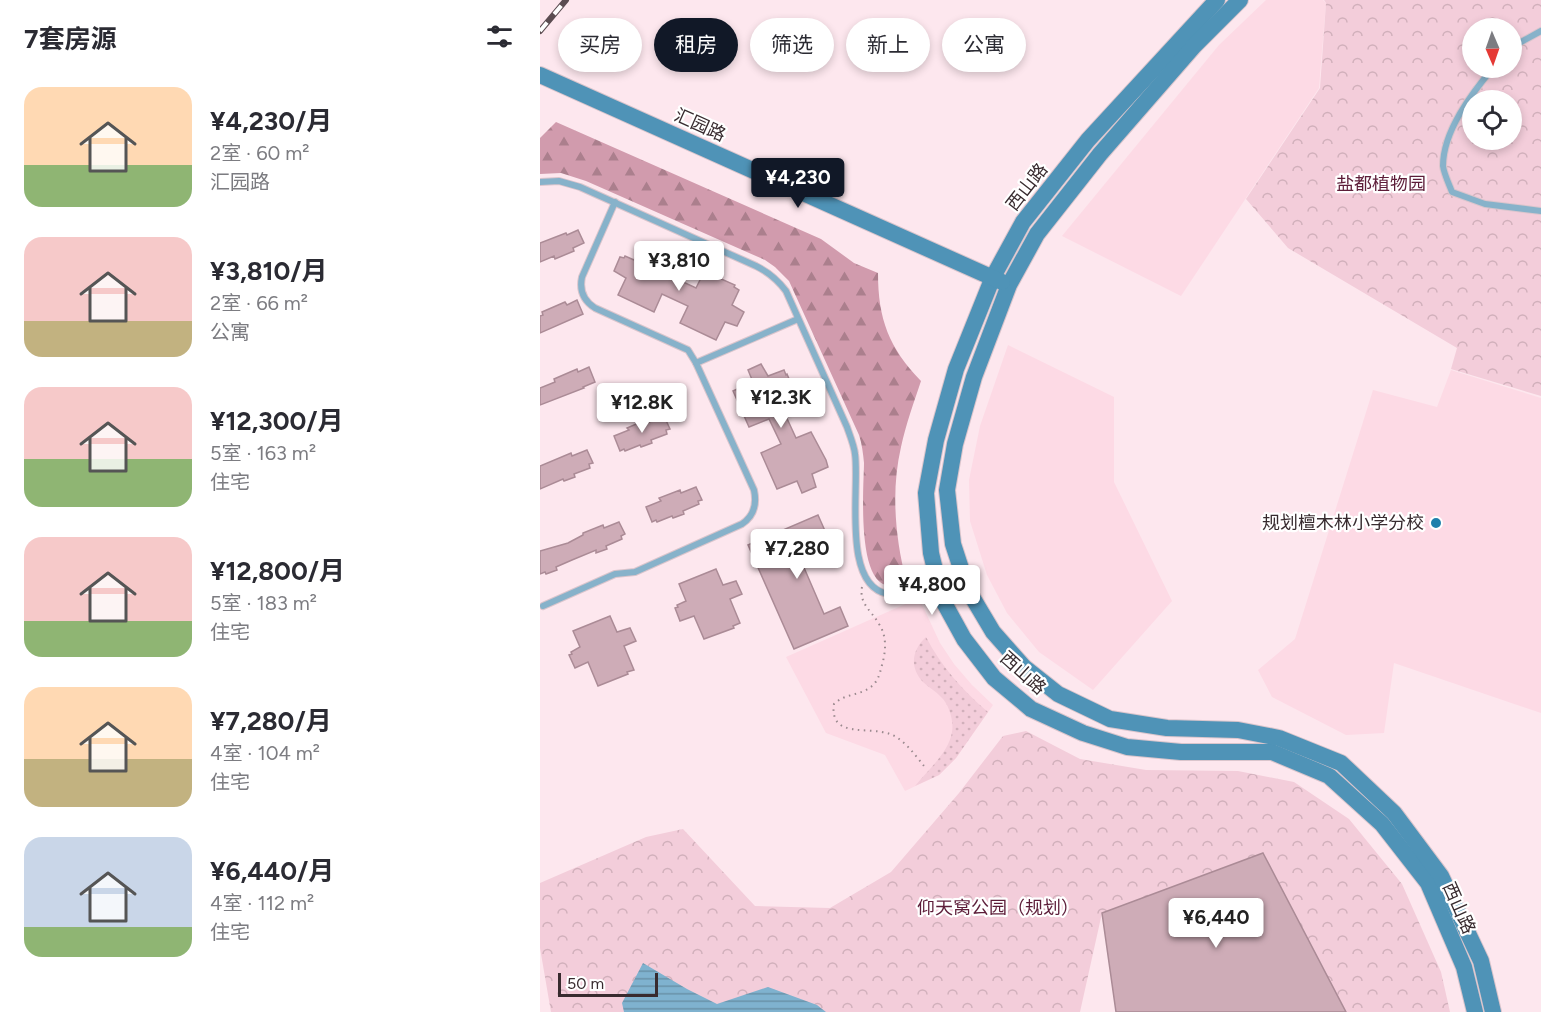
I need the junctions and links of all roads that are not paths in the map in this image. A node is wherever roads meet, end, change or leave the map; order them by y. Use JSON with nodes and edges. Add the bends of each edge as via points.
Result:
{"nodes":[{"id":1,"x":1217,"y":0,"type":"edge"},
{"id":2,"x":1240,"y":0,"type":"edge"},
{"id":3,"x":1541,"y":31,"type":"edge"},
{"id":4,"x":1522,"y":41,"type":"edge"},
{"id":5,"x":540,"y":75,"type":"edge"},
{"id":6,"x":1485,"y":78,"type":"edge"},
{"id":7,"x":540,"y":182,"type":"edge"},
{"id":8,"x":615,"y":202,"type":"junction"},
{"id":9,"x":1541,"y":211,"type":"edge"},
{"id":10,"x":993,"y":277,"type":"junction"},
{"id":11,"x":1009,"y":285,"type":"junction"},
{"id":12,"x":798,"y":319,"type":"junction"},
{"id":13,"x":696,"y":363,"type":"junction"},
{"id":14,"x":938,"y":580,"type":"junction"},
{"id":15,"x":543,"y":606,"type":"dead end"},
{"id":16,"x":1475,"y":1012,"type":"edge"},
{"id":17,"x":1493,"y":1012,"type":"edge"}],
"edges":[{"from":1,"to":10,"type":"main road","name":"西山路","via":[[1088,140],[1023,222]]},
{"from":2,"to":11,"type":"main road","name":"西山路","via":[[1194,46],[1100,154],[1037,234]]},
{"from":3,"to":4,"type":"lane"},
{"from":5,"to":10,"type":"main road","name":"汇园路"},
{"from":6,"to":9,"type":"lane","via":[[1466,102],[1445,149],[1443,168],[1452,192],[1485,204]]},
{"from":7,"to":8,"type":"lane","via":[[569,183]]},
{"from":8,"to":12,"type":"lane","via":[[766,271],[786,291]]},
{"from":8,"to":13,"type":"lane","via":[[582,277],[584,299],[595,308],[687,350]]},
{"from":10,"to":11,"type":"main road","name":"汇园路"},
{"from":10,"to":14,"type":"main road","name":"西山路","via":[[956,369],[926,493],[931,553]]},
{"from":11,"to":17,"type":"main road","name":"西山路","via":[[974,377],[947,490],[953,544],[968,590],[993,632],[1024,667],[1059,694],[1110,719],[1167,728],[1238,730],[1279,738],[1341,763],[1394,813],[1441,876],[1481,961]]},
{"from":12,"to":13,"type":"lane"},
{"from":12,"to":14,"type":"lane","via":[[856,455],[856,533],[866,579],[880,592],[890,594]]},
{"from":13,"to":15,"type":"lane","via":[[754,490],[756,501],[751,516],[742,524],[635,572],[615,574]]},
{"from":14,"to":16,"type":"main road","name":"西山路","via":[[942,599],[964,639],[994,678],[1031,709],[1083,733],[1127,747],[1181,752],[1272,752],[1329,776],[1382,825],[1428,884],[1464,968]]}]}
